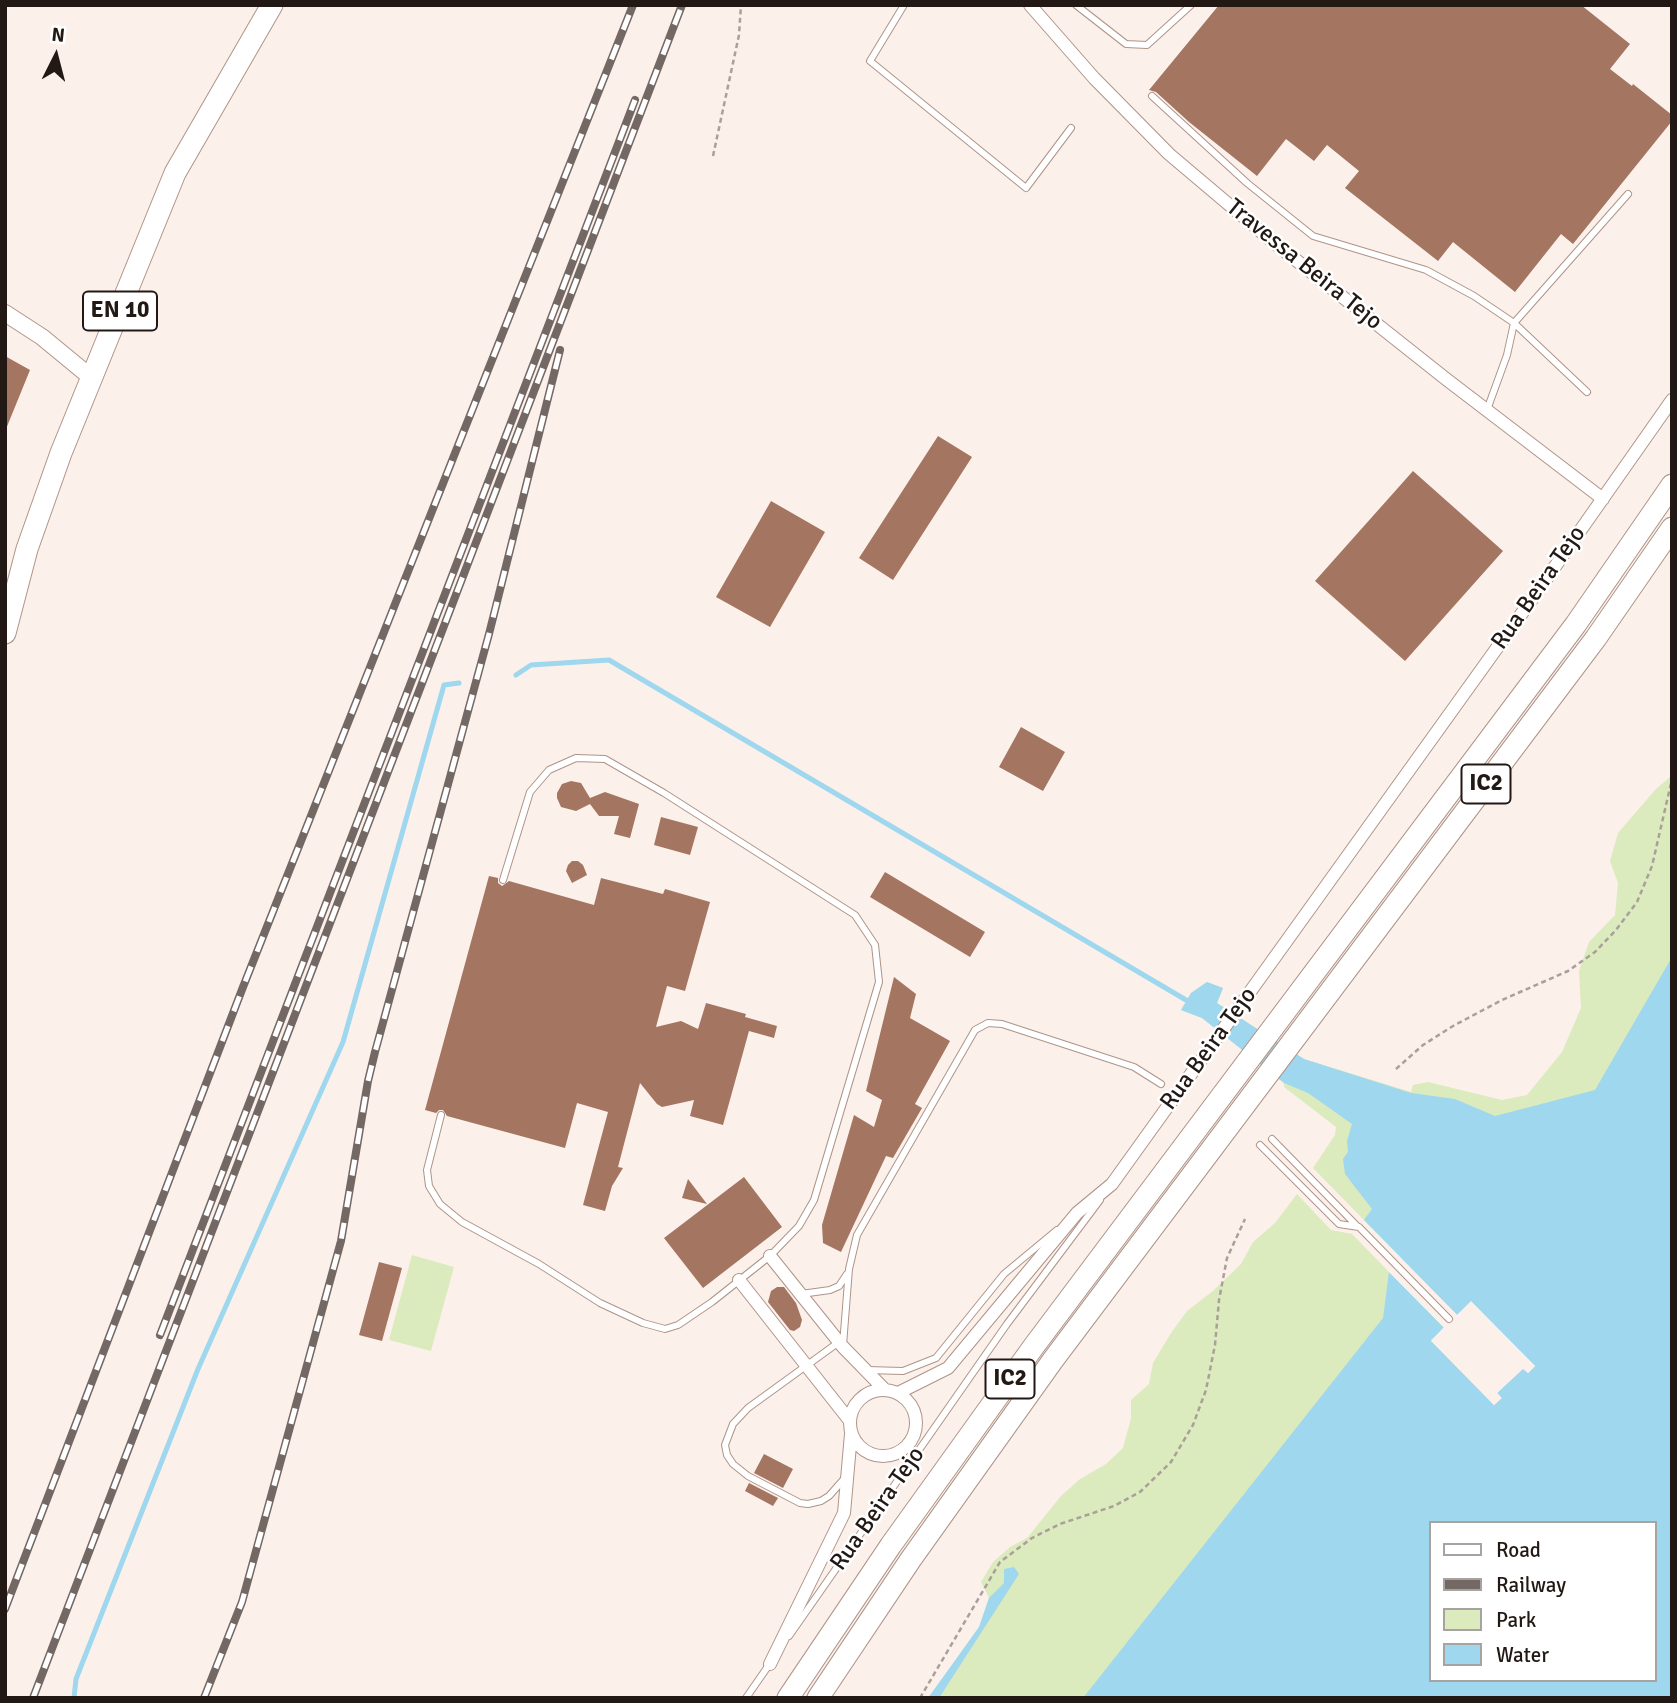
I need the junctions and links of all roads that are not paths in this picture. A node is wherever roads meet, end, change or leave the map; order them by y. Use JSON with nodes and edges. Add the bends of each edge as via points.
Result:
{"nodes":[{"id":1,"x":272,"y":5,"type":"edge"},
{"id":2,"x":904,"y":5,"type":"edge"},
{"id":3,"x":1030,"y":5,"type":"edge"},
{"id":4,"x":1076,"y":5,"type":"edge"},
{"id":5,"x":1191,"y":5,"type":"edge"},
{"id":6,"x":1152,"y":96,"type":"dead end"},
{"id":7,"x":1071,"y":128,"type":"dead end"},
{"id":8,"x":1629,"y":194,"type":"dead end"},
{"id":9,"x":5,"y":313,"type":"edge"},
{"id":10,"x":1514,"y":323,"type":"junction"},
{"id":11,"x":93,"y":379,"type":"junction"},
{"id":12,"x":1587,"y":392,"type":"dead end"},
{"id":13,"x":1672,"y":400,"type":"edge"},
{"id":14,"x":1487,"y":411,"type":"junction"},
{"id":15,"x":1672,"y":485,"type":"edge"},
{"id":16,"x":1603,"y":499,"type":"junction"},
{"id":17,"x":1672,"y":528,"type":"edge"},
{"id":18,"x":5,"y":633,"type":"edge"},
{"id":19,"x":503,"y":880,"type":"dead end"},
{"id":20,"x":1161,"y":1084,"type":"dead end"},
{"id":21,"x":441,"y":1115,"type":"dead end"},
{"id":22,"x":1272,"y":1139,"type":"dead end"},
{"id":23,"x":1261,"y":1144,"type":"dead end"},
{"id":24,"x":1112,"y":1184,"type":"junction"},
{"id":25,"x":1077,"y":1213,"type":"junction"},
{"id":26,"x":1359,"y":1227,"type":"junction"},
{"id":27,"x":770,"y":1255,"type":"junction"},
{"id":28,"x":849,"y":1269,"type":"junction"},
{"id":29,"x":739,"y":1280,"type":"junction"},
{"id":30,"x":800,"y":1294,"type":"junction"},
{"id":31,"x":1450,"y":1319,"type":"dead end"},
{"id":32,"x":841,"y":1344,"type":"junction"},
{"id":33,"x":806,"y":1366,"type":"junction"},
{"id":34,"x":865,"y":1370,"type":"junction"},
{"id":35,"x":892,"y":1391,"type":"junction"},
{"id":36,"x":850,"y":1427,"type":"junction"},
{"id":37,"x":849,"y":1472,"type":"junction"},
{"id":38,"x":770,"y":1664,"type":"junction"},
{"id":39,"x":746,"y":1698,"type":"edge"},
{"id":40,"x":788,"y":1698,"type":"edge"},
{"id":41,"x":818,"y":1698,"type":"edge"}],
"edges":[{"from":1,"to":11,"type":"main road","number":"EN 10","via":[[175,173]]},
{"from":2,"to":7,"type":"lane","via":[[870,61],[1026,188]]},
{"from":3,"to":14,"type":"street","name":"Travessa Beira Tejo","via":[[1170,154]]},
{"from":4,"to":5,"type":"lane","via":[[1126,44],[1147,45]]},
{"from":6,"to":10,"type":"lane","via":[[1313,236],[1426,270]]},
{"from":8,"to":10,"type":"lane"},
{"from":9,"to":11,"type":"street"},
{"from":10,"to":12,"type":"lane"},
{"from":10,"to":14,"type":"lane"},
{"from":11,"to":18,"type":"main road","number":"EN 10","via":[[27,548]]},
{"from":13,"to":16,"type":"street","name":"Rua Beira Tejo"},
{"from":14,"to":16,"type":"street","name":"Travessa Beira Tejo"},
{"from":15,"to":40,"type":"main road","number":"IC2","via":[[1576,624],[1034,1346]]},
{"from":16,"to":24,"type":"street","name":"Rua Beira Tejo"},
{"from":17,"to":41,"type":"main road","number":"IC2","via":[[1596,638],[1053,1360]]},
{"from":19,"to":27,"type":"lane","via":[[530,792],[549,770],[576,758],[605,759],[855,915],[875,945],[879,982],[814,1200],[799,1226]]},
{"from":20,"to":28,"type":"lane","via":[[1134,1067],[1107,1058],[995,1022],[982,1025],[857,1235]]},
{"from":21,"to":29,"type":"lane","via":[[427,1170],[429,1186],[440,1204],[600,1303],[665,1329],[678,1325]]},
{"from":22,"to":26,"type":"lane"},
{"from":23,"to":26,"type":"lane","via":[[1339,1224]]},
{"from":24,"to":25,"type":"street"},
{"from":24,"to":38,"type":"lane","name":"Rua Beira Tejo","via":[[1007,1324]]},
{"from":25,"to":34,"type":"lane","via":[[1004,1275],[936,1358],[903,1371]]},
{"from":25,"to":35,"type":"street","via":[[948,1368]]},
{"from":26,"to":31,"type":"lane"},
{"from":27,"to":29,"type":"lane"},
{"from":27,"to":30,"type":"street"},
{"from":28,"to":30,"type":"lane","via":[[839,1286]]},
{"from":28,"to":32,"type":"lane"},
{"from":29,"to":33,"type":"street"},
{"from":30,"to":32,"type":"street"},
{"from":32,"to":33,"type":"lane"},
{"from":32,"to":34,"type":"street"},
{"from":33,"to":36,"type":"street"},
{"from":33,"to":37,"type":"lane","via":[[733,1424],[725,1445],[727,1455],[748,1476],[800,1503],[829,1496]]},
{"from":34,"to":35,"type":"street"},
{"from":35,"to":36,"type":"street","via":[[865,1395],[852,1410]]},
{"from":35,"to":36,"type":"street","via":[[907,1399],[916,1419],[916,1430],[905,1448],[885,1457],[874,1455],[864,1451]]},
{"from":36,"to":37,"type":"street"},
{"from":37,"to":38,"type":"street","via":[[844,1513]]},
{"from":38,"to":39,"type":"lane","name":"Rua Beira Tejo"}]}
